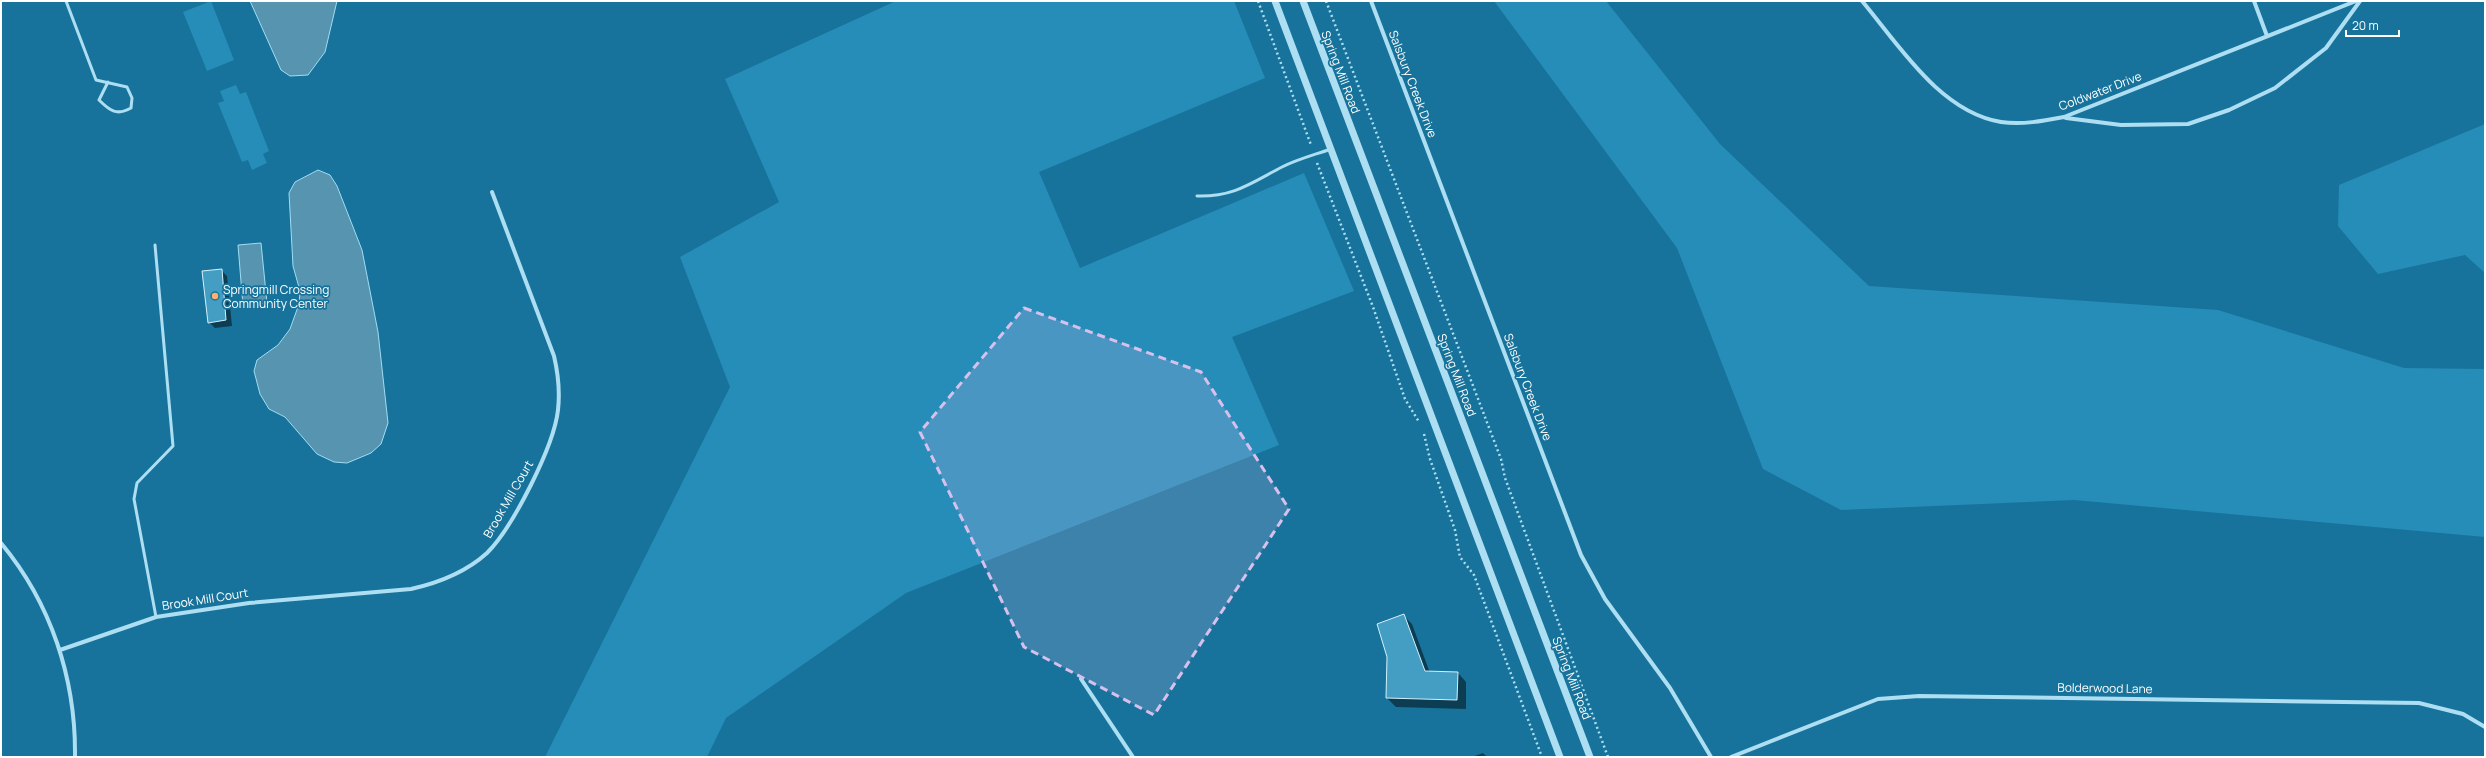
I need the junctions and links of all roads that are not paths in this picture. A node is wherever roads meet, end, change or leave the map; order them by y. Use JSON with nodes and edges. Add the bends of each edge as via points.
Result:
{"nodes":[{"id":1,"x":66,"y":1,"type":"edge"},
{"id":2,"x":1275,"y":1,"type":"edge"},
{"id":3,"x":1303,"y":1,"type":"edge"},
{"id":4,"x":1371,"y":1,"type":"edge"},
{"id":5,"x":1862,"y":1,"type":"edge"},
{"id":6,"x":2254,"y":1,"type":"edge"},
{"id":7,"x":2356,"y":1,"type":"edge"},
{"id":8,"x":2360,"y":1,"type":"edge"},
{"id":9,"x":2267,"y":36,"type":"junction"},
{"id":10,"x":108,"y":82,"type":"junction"},
{"id":11,"x":2064,"y":117,"type":"junction"},
{"id":12,"x":1331,"y":149,"type":"junction"},
{"id":13,"x":492,"y":192,"type":"dead end"},
{"id":14,"x":1197,"y":196,"type":"dead end"},
{"id":15,"x":156,"y":245,"type":"dead end"},
{"id":16,"x":1,"y":543,"type":"edge"},
{"id":17,"x":156,"y":617,"type":"junction"},
{"id":18,"x":60,"y":650,"type":"junction"},
{"id":19,"x":1081,"y":679,"type":"dead end"},
{"id":20,"x":2485,"y":727,"type":"edge"},
{"id":21,"x":76,"y":757,"type":"edge"},
{"id":22,"x":1133,"y":757,"type":"edge"},
{"id":23,"x":1560,"y":757,"type":"edge"},
{"id":24,"x":1590,"y":757,"type":"edge"},
{"id":25,"x":1711,"y":757,"type":"edge"},
{"id":26,"x":1731,"y":757,"type":"edge"}],
"edges":[{"from":1,"to":10,"type":"lane","via":[[96,80]]},
{"from":2,"to":12,"type":"street"},
{"from":3,"to":24,"type":"street","name":"Spring Mill Road"},
{"from":4,"to":25,"type":"street","name":"Salsbury Creek Drive","via":[[1581,555],[1605,599],[1670,688]]},
{"from":5,"to":11,"type":"street","name":"Coldwater Drive","via":[[1934,87],[1976,115],[2000,122],[2025,123]]},
{"from":6,"to":9,"type":"street"},
{"from":7,"to":9,"type":"street","name":"Coldwater Drive"},
{"from":8,"to":11,"type":"street","via":[[2326,48],[2275,88],[2229,110],[2188,124],[2121,125]]},
{"from":9,"to":11,"type":"street","name":"Coldwater Drive"},
{"from":10,"to":10,"type":"lane","via":[[126,87],[132,98],[131,108],[122,112],[110,111],[99,100]]},
{"from":12,"to":14,"type":"lane","via":[[1282,168],[1244,189],[1216,197]]},
{"from":12,"to":23,"type":"street"},
{"from":13,"to":17,"type":"street","name":"Brook Mill Court","via":[[554,356],[558,386],[558,411],[543,459],[499,539],[470,566],[434,583],[411,589],[249,603]]},
{"from":15,"to":17,"type":"lane","via":[[173,446],[137,483],[134,499]]},
{"from":16,"to":18,"type":"street","via":[[37,594]]},
{"from":17,"to":18,"type":"street","name":"Brook Mill Court"},
{"from":18,"to":21,"type":"street","via":[[71,694],[76,729]]},
{"from":19,"to":22,"type":"street"},
{"from":20,"to":26,"type":"street","name":"Bolderwood Lane","via":[[2464,714],[2419,703],[1919,696],[1878,699]]}]}
